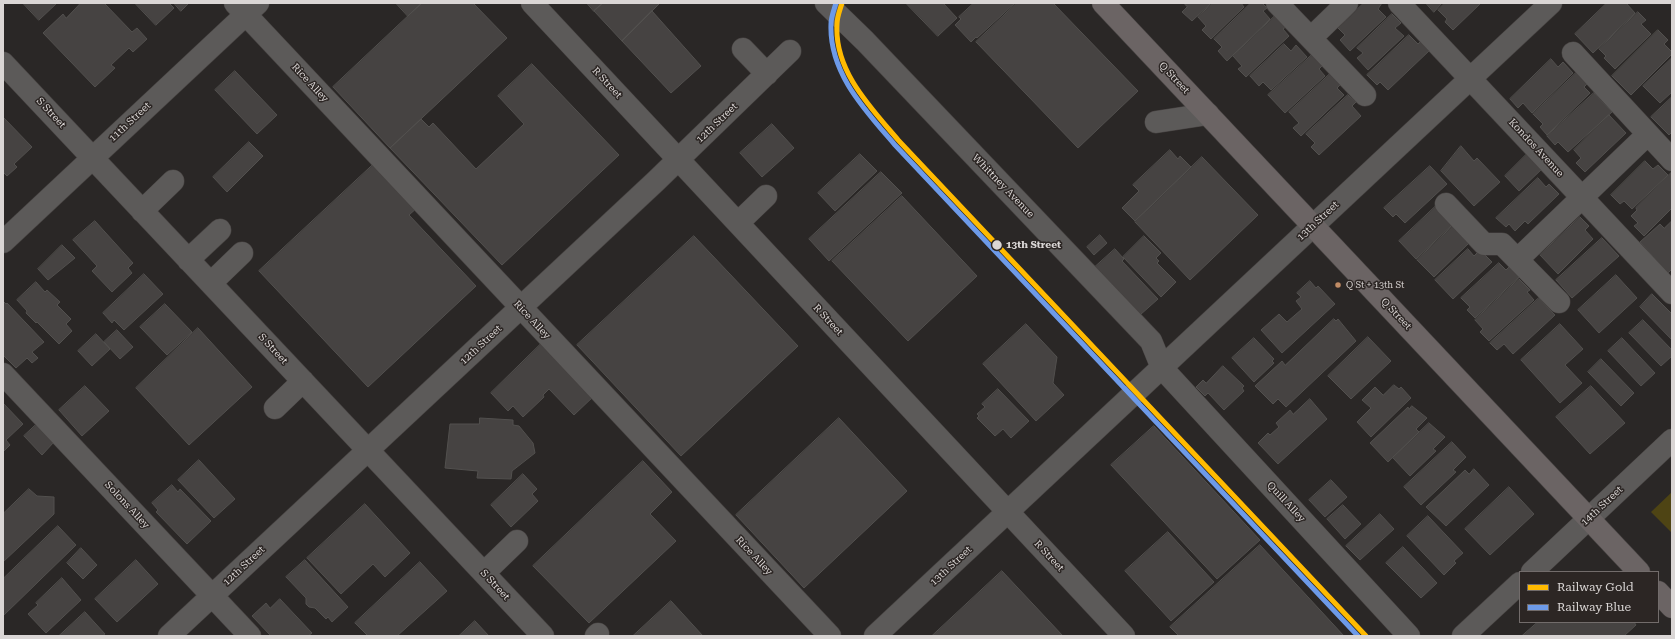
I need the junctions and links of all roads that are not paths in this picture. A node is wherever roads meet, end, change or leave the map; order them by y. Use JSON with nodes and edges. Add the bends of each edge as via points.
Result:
{"nodes":[{"id":1,"x":532,"y":3,"type":"edge"},
{"id":2,"x":1103,"y":3,"type":"edge"},
{"id":3,"x":1277,"y":3,"type":"edge"},
{"id":4,"x":1347,"y":3,"type":"edge"},
{"id":5,"x":1399,"y":3,"type":"edge"},
{"id":6,"x":1551,"y":3,"type":"edge"},
{"id":7,"x":835,"y":6,"type":"edge"},
{"id":8,"x":246,"y":7,"type":"edge"},
{"id":9,"x":1311,"y":38,"type":"junction"},
{"id":10,"x":743,"y":49,"type":"dead end"},
{"id":11,"x":790,"y":51,"type":"dead end"},
{"id":12,"x":1573,"y":52,"type":"dead end"},
{"id":13,"x":3,"y":63,"type":"edge"},
{"id":14,"x":767,"y":74,"type":"junction"},
{"id":15,"x":1470,"y":79,"type":"junction"},
{"id":16,"x":1366,"y":95,"type":"dead end"},
{"id":17,"x":1208,"y":114,"type":"junction"},
{"id":18,"x":1156,"y":122,"type":"dead end"},
{"id":19,"x":1648,"y":134,"type":"junction"},
{"id":20,"x":92,"y":158,"type":"junction"},
{"id":21,"x":678,"y":160,"type":"junction"},
{"id":22,"x":1672,"y":160,"type":"edge"},
{"id":23,"x":173,"y":181,"type":"dead end"},
{"id":24,"x":766,"y":196,"type":"dead end"},
{"id":25,"x":1582,"y":198,"type":"junction"},
{"id":26,"x":1446,"y":204,"type":"dead end"},
{"id":27,"x":142,"y":210,"type":"junction"},
{"id":28,"x":738,"y":223,"type":"junction"},
{"id":29,"x":1313,"y":226,"type":"junction"},
{"id":30,"x":220,"y":230,"type":"dead end"},
{"id":31,"x":3,"y":242,"type":"edge"},
{"id":32,"x":242,"y":253,"type":"dead end"},
{"id":33,"x":1518,"y":259,"type":"junction"},
{"id":34,"x":188,"y":260,"type":"junction"},
{"id":35,"x":211,"y":283,"type":"junction"},
{"id":36,"x":1672,"y":293,"type":"edge"},
{"id":37,"x":1558,"y":302,"type":"dead end"},
{"id":38,"x":521,"y":307,"type":"junction"},
{"id":39,"x":1162,"y":368,"type":"junction"},
{"id":40,"x":3,"y":374,"type":"edge"},
{"id":41,"x":303,"y":381,"type":"junction"},
{"id":42,"x":274,"y":408,"type":"dead end"},
{"id":43,"x":1672,"y":440,"type":"edge"},
{"id":44,"x":368,"y":450,"type":"junction"},
{"id":45,"x":1008,"y":512,"type":"junction"},
{"id":46,"x":1588,"y":519,"type":"junction"},
{"id":47,"x":517,"y":541,"type":"dead end"},
{"id":48,"x":1533,"y":571,"type":"edge"},
{"id":49,"x":1638,"y":571,"type":"edge"},
{"id":50,"x":484,"y":572,"type":"junction"},
{"id":51,"x":1519,"y":584,"type":"edge"},
{"id":52,"x":1659,"y":593,"type":"edge"},
{"id":53,"x":212,"y":596,"type":"junction"},
{"id":54,"x":1672,"y":607,"type":"edge"},
{"id":55,"x":169,"y":636,"type":"edge"},
{"id":56,"x":250,"y":636,"type":"edge"},
{"id":57,"x":543,"y":636,"type":"edge"},
{"id":58,"x":830,"y":636,"type":"edge"},
{"id":59,"x":875,"y":636,"type":"edge"},
{"id":60,"x":1124,"y":636,"type":"edge"},
{"id":61,"x":1410,"y":636,"type":"edge"},
{"id":62,"x":1463,"y":636,"type":"edge"}],
"edges":[{"from":1,"to":21,"type":"street","name":"R Street"},
{"from":2,"to":17,"type":"main road","name":"Q Street"},
{"from":3,"to":9,"type":"street"},
{"from":4,"to":9,"type":"street"},
{"from":5,"to":15,"type":"street","name":"Kondos Avenue"},
{"from":6,"to":15,"type":"street","name":"13th Street"},
{"from":7,"to":39,"type":"street","name":"Whittney Avenue","via":[[865,41],[1049,223],[1151,340]]},
{"from":8,"to":20,"type":"street","name":"11th Street"},
{"from":8,"to":38,"type":"street","name":"Rice Alley","via":[[301,63],[353,133]]},
{"from":9,"to":16,"type":"street"},
{"from":10,"to":14,"type":"street"},
{"from":11,"to":14,"type":"street","name":"12th Street"},
{"from":12,"to":19,"type":"street"},
{"from":13,"to":20,"type":"street","name":"S Street"},
{"from":14,"to":21,"type":"street","name":"12th Street"},
{"from":15,"to":25,"type":"street","name":"Kondos Avenue"},
{"from":15,"to":29,"type":"street","name":"13th Street"},
{"from":17,"to":18,"type":"street"},
{"from":17,"to":29,"type":"main road","name":"Q Street"},
{"from":19,"to":22,"type":"street"},
{"from":19,"to":25,"type":"street"},
{"from":20,"to":27,"type":"street","name":"S Street"},
{"from":20,"to":31,"type":"street","name":"11th Street"},
{"from":21,"to":28,"type":"street","name":"R Street"},
{"from":21,"to":38,"type":"street","name":"12th Street"},
{"from":23,"to":27,"type":"street"},
{"from":24,"to":28,"type":"street"},
{"from":25,"to":33,"type":"street"},
{"from":25,"to":36,"type":"street","name":"Kondos Avenue"},
{"from":26,"to":33,"type":"street","via":[[1484,244],[1502,244]]},
{"from":27,"to":34,"type":"street","name":"S Street"},
{"from":28,"to":45,"type":"street","name":"R Street"},
{"from":29,"to":39,"type":"street","name":"13th Street"},
{"from":29,"to":46,"type":"main road","name":"Q Street"},
{"from":30,"to":34,"type":"street"},
{"from":32,"to":35,"type":"street"},
{"from":33,"to":37,"type":"street"},
{"from":34,"to":35,"type":"street","name":"S Street"},
{"from":35,"to":41,"type":"street","name":"S Street"},
{"from":38,"to":44,"type":"street","name":"12th Street"},
{"from":38,"to":58,"type":"street","name":"Rice Alley"},
{"from":39,"to":45,"type":"street","name":"13th Street"},
{"from":39,"to":61,"type":"street","name":"Quill Alley"},
{"from":40,"to":53,"type":"street","name":"Solons Alley","via":[[100,468],[110,492]]},
{"from":41,"to":42,"type":"street"},
{"from":41,"to":44,"type":"street","name":"S Street"},
{"from":43,"to":46,"type":"street","name":"14th Street"},
{"from":44,"to":50,"type":"street","name":"S Street"},
{"from":44,"to":53,"type":"street","name":"12th Street"},
{"from":45,"to":59,"type":"street","name":"13th Street"},
{"from":45,"to":60,"type":"street","name":"R Street"},
{"from":46,"to":48,"type":"street","name":"14th Street"},
{"from":46,"to":49,"type":"main road","name":"Q Street"},
{"from":47,"to":50,"type":"street"},
{"from":50,"to":57,"type":"street","name":"S Street"},
{"from":51,"to":62,"type":"street"},
{"from":52,"to":54,"type":"main road"},
{"from":53,"to":55,"type":"street","name":"12th Street"},
{"from":53,"to":56,"type":"street","name":"Solons Alley"}]}
